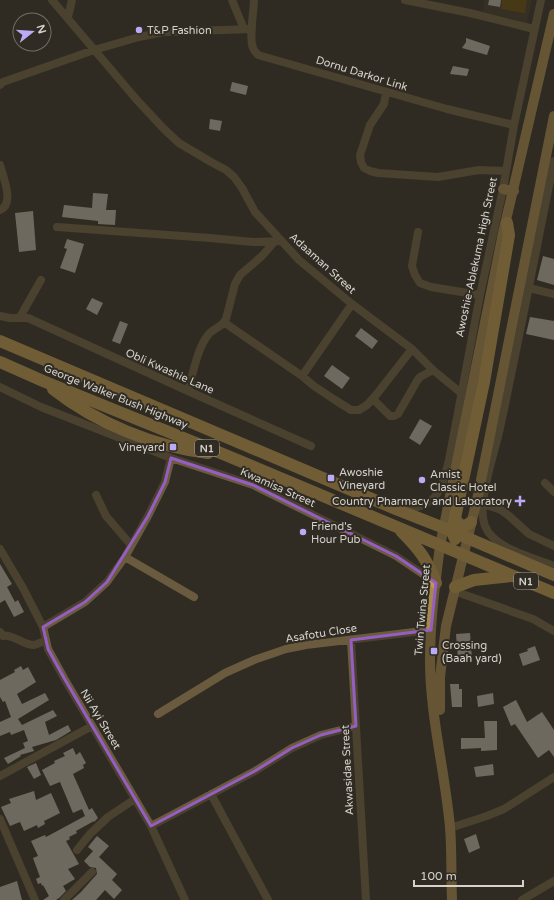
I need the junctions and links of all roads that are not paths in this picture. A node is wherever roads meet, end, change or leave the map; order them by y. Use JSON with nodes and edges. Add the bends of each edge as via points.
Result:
{"nodes":[{"id":1,"x":52,"y":0,"type":"edge"},
{"id":2,"x":72,"y":0,"type":"edge"},
{"id":3,"x":232,"y":0,"type":"edge"},
{"id":4,"x":254,"y":0,"type":"edge"},
{"id":5,"x":405,"y":0,"type":"edge"},
{"id":6,"x":541,"y":0,"type":"edge"},
{"id":7,"x":554,"y":14,"type":"edge"},
{"id":8,"x":68,"y":17,"type":"junction"},
{"id":9,"x":248,"y":29,"type":"junction"},
{"id":10,"x":534,"y":29,"type":"junction"},
{"id":11,"x":550,"y":47,"type":"edge"},
{"id":12,"x":94,"y":50,"type":"junction"},
{"id":13,"x":0,"y":85,"type":"edge"},
{"id":14,"x":386,"y":92,"type":"junction"},
{"id":15,"x":554,"y":116,"type":"edge"},
{"id":16,"x":514,"y":125,"type":"junction"},
{"id":17,"x":554,"y":161,"type":"edge"},
{"id":18,"x":0,"y":165,"type":"edge"},
{"id":19,"x":506,"y":171,"type":"junction"},
{"id":20,"x":503,"y":188,"type":"junction"},
{"id":21,"x":514,"y":191,"type":"junction"},
{"id":22,"x":0,"y":210,"type":"edge"},
{"id":23,"x":507,"y":223,"type":"junction"},
{"id":24,"x":57,"y":227,"type":"dead end"},
{"id":25,"x":418,"y":232,"type":"dead end"},
{"id":26,"x":278,"y":241,"type":"junction"},
{"id":27,"x":41,"y":280,"type":"dead end"},
{"id":28,"x":529,"y":288,"type":"junction"},
{"id":29,"x":554,"y":294,"type":"edge"},
{"id":30,"x":480,"y":295,"type":"junction"},
{"id":31,"x":352,"y":304,"type":"junction"},
{"id":32,"x":0,"y":316,"type":"edge"},
{"id":33,"x":20,"y":317,"type":"junction"},
{"id":34,"x":225,"y":323,"type":"junction"},
{"id":35,"x":0,"y":342,"type":"edge"},
{"id":36,"x":412,"y":349,"type":"junction"},
{"id":37,"x":0,"y":362,"type":"edge"},
{"id":38,"x":433,"y":370,"type":"junction"},
{"id":39,"x":302,"y":376,"type":"junction"},
{"id":40,"x":0,"y":388,"type":"edge"},
{"id":41,"x":188,"y":391,"type":"junction"},
{"id":42,"x":461,"y":393,"type":"junction"},
{"id":43,"x":373,"y":399,"type":"junction"},
{"id":44,"x":496,"y":428,"type":"junction"},
{"id":45,"x":311,"y":446,"type":"dead end"},
{"id":46,"x":172,"y":458,"type":"junction"},
{"id":47,"x":545,"y":483,"type":"dead end"},
{"id":48,"x":554,"y":492,"type":"edge"},
{"id":49,"x":96,"y":495,"type":"dead end"},
{"id":50,"x":484,"y":504,"type":"junction"},
{"id":51,"x":418,"y":508,"type":"joint"},
{"id":52,"x":398,"y":510,"type":"junction"},
{"id":53,"x":455,"y":518,"type":"junction"},
{"id":54,"x":471,"y":522,"type":"junction"},
{"id":55,"x":398,"y":528,"type":"junction"},
{"id":56,"x":448,"y":530,"type":"junction"},
{"id":57,"x":468,"y":538,"type":"junction"},
{"id":58,"x":131,"y":545,"type":"junction"},
{"id":59,"x":440,"y":546,"type":"junction"},
{"id":60,"x":554,"y":546,"type":"edge"},
{"id":61,"x":0,"y":549,"type":"edge"},
{"id":62,"x":464,"y":556,"type":"junction"},
{"id":63,"x":124,"y":557,"type":"junction"},
{"id":64,"x":554,"y":566,"type":"edge"},
{"id":65,"x":554,"y":575,"type":"edge"},
{"id":66,"x":512,"y":576,"type":"junction"},
{"id":67,"x":436,"y":583,"type":"junction"},
{"id":68,"x":455,"y":589,"type":"junction"},
{"id":69,"x":554,"y":593,"type":"edge"},
{"id":70,"x":194,"y":597,"type":"dead end"},
{"id":71,"x":42,"y":627,"type":"junction"},
{"id":72,"x":431,"y":630,"type":"junction"},
{"id":73,"x":554,"y":631,"type":"edge"},
{"id":74,"x":0,"y":632,"type":"edge"},
{"id":75,"x":46,"y":640,"type":"junction"},
{"id":76,"x":351,"y":640,"type":"junction"},
{"id":77,"x":158,"y":714,"type":"dead end"},
{"id":78,"x":92,"y":726,"type":"junction"},
{"id":79,"x":356,"y":726,"type":"junction"},
{"id":80,"x":440,"y":748,"type":"junction"},
{"id":81,"x":0,"y":765,"type":"edge"},
{"id":82,"x":2,"y":774,"type":"edge"},
{"id":83,"x":554,"y":777,"type":"edge"},
{"id":84,"x":212,"y":794,"type":"junction"},
{"id":85,"x":135,"y":799,"type":"junction"},
{"id":86,"x":0,"y":819,"type":"edge"},
{"id":87,"x":151,"y":826,"type":"junction"},
{"id":88,"x":450,"y":828,"type":"junction"},
{"id":89,"x":77,"y":850,"type":"dead end"},
{"id":90,"x":92,"y":872,"type":"dead end"},
{"id":91,"x":554,"y":881,"type":"edge"},
{"id":92,"x":35,"y":900,"type":"edge"},
{"id":93,"x":64,"y":900,"type":"edge"},
{"id":94,"x":186,"y":900,"type":"edge"},
{"id":95,"x":268,"y":900,"type":"edge"},
{"id":96,"x":366,"y":900,"type":"edge"},
{"id":97,"x":452,"y":900,"type":"edge"},
{"id":98,"x":522,"y":900,"type":"edge"}],
"edges":[{"from":1,"to":8,"type":"street","name":"Adaaman Street"},
{"from":2,"to":8,"type":"street"},
{"from":3,"to":9,"type":"street"},
{"from":4,"to":9,"type":"street","name":"Dornu Darkor Link"},
{"from":5,"to":10,"type":"street"},
{"from":6,"to":10,"type":"street","name":"Awoshie-Ablekuma High Street"},
{"from":7,"to":11,"type":"main road","name":"Awoshie-Ablekuma High Street"},
{"from":8,"to":12,"type":"street","name":"Adaaman Street"},
{"from":9,"to":12,"type":"street","via":[[164,32]]},
{"from":9,"to":14,"type":"street","name":"Dornu Darkor Link","via":[[258,55]]},
{"from":10,"to":16,"type":"street","name":"Awoshie-Ablekuma High Street"},
{"from":11,"to":21,"type":"main road","name":"Awoshie-Ablekuma High Street"},
{"from":12,"to":13,"type":"street"},
{"from":12,"to":26,"type":"street","name":"Adaaman Street","via":[[136,99],[179,143],[234,177],[255,212]]},
{"from":14,"to":16,"type":"street","name":"Dornu Darkor Link"},
{"from":14,"to":19,"type":"street","via":[[384,104],[370,125],[360,155],[364,168],[378,173],[438,177],[479,170]]},
{"from":15,"to":44,"type":"main road"},
{"from":16,"to":19,"type":"street","name":"Awoshie-Ablekuma High Street"},
{"from":17,"to":28,"type":"street"},
{"from":18,"to":22,"type":"street","via":[[8,192],[7,204]]},
{"from":19,"to":20,"type":"street","name":"Awoshie-Ablekuma High Street"},
{"from":20,"to":21,"type":"main road"},
{"from":20,"to":30,"type":"street","name":"Awoshie-Ablekuma High Street"},
{"from":21,"to":23,"type":"main road","name":"Awoshie-Ablekuma High Street"},
{"from":23,"to":53,"type":"highway","via":[[509,236],[484,382]]},
{"from":23,"to":56,"type":"main road","name":"Awoshie-Ablekuma High Street","via":[[503,233]]},
{"from":24,"to":26,"type":"street","via":[[252,242]]},
{"from":25,"to":30,"type":"street","via":[[412,266],[420,283]]},
{"from":26,"to":31,"type":"street","name":"Adaaman Street"},
{"from":26,"to":34,"type":"street","via":[[240,275],[235,284]]},
{"from":27,"to":33,"type":"street"},
{"from":28,"to":29,"type":"street"},
{"from":28,"to":44,"type":"street"},
{"from":30,"to":42,"type":"street","name":"Awoshie-Ablekuma High Street"},
{"from":31,"to":36,"type":"street","name":"Adaaman Street"},
{"from":31,"to":39,"type":"street"},
{"from":32,"to":33,"type":"street","name":"Obli Kwashie Lane"},
{"from":33,"to":41,"type":"street","name":"Obli Kwashie Lane","via":[[28,318]]},
{"from":34,"to":39,"type":"street"},
{"from":34,"to":41,"type":"street","via":[[207,336]]},
{"from":35,"to":52,"type":"highway","name":"George Walker Bush Highway","number":"N1"},
{"from":36,"to":38,"type":"street","name":"Adaaman Street"},
{"from":36,"to":43,"type":"street"},
{"from":37,"to":55,"type":"highway","name":"George Walker Bush Highway","number":"N1"},
{"from":38,"to":42,"type":"street","name":"Adaaman Street"},
{"from":38,"to":43,"type":"street","via":[[417,380],[398,414],[394,416],[390,416]]},
{"from":39,"to":43,"type":"street","via":[[351,410],[359,410]]},
{"from":40,"to":46,"type":"street","name":"Kwamisa Street","via":[[41,407]]},
{"from":41,"to":45,"type":"street","name":"Obli Kwashie Lane"},
{"from":42,"to":51,"type":"street","name":"Awoshie-Ablekuma High Street","via":[[442,486],[436,496]]},
{"from":44,"to":50,"type":"street"},
{"from":44,"to":54,"type":"main road"},
{"from":46,"to":58,"type":"street","via":[[165,482]]},
{"from":46,"to":67,"type":"street","name":"Kwamisa Street","via":[[253,485],[396,556]]},
{"from":47,"to":48,"type":"street"},
{"from":49,"to":58,"type":"street","via":[[106,516]]},
{"from":50,"to":60,"type":"street","via":[[501,510],[529,534]]},
{"from":50,"to":64,"type":"street","via":[[485,526],[492,538],[504,546]]},
{"from":51,"to":52,"type":"street","name":"George Walker Bush Highway"},
{"from":52,"to":56,"type":"highway","name":"George Walker Bush Highway","number":"N1"},
{"from":53,"to":54,"type":"highway","via":[[462,526],[467,526]]},
{"from":53,"to":56,"type":"highway"},
{"from":54,"to":57,"type":"main road"},
{"from":55,"to":59,"type":"highway","name":"George Walker Bush Highway","number":"N1"},
{"from":55,"to":67,"type":"highway","via":[[422,554]]},
{"from":56,"to":57,"type":"highway","name":"George Walker Bush Highway","number":"N1"},
{"from":56,"to":59,"type":"main road","name":"Awoshie-Ablekuma High Street"},
{"from":56,"to":62,"type":"highway"},
{"from":57,"to":62,"type":"main road"},
{"from":57,"to":65,"type":"highway","name":"George Walker Bush Highway","number":"N1"},
{"from":58,"to":63,"type":"street"},
{"from":59,"to":62,"type":"highway","name":"George Walker Bush Highway","number":"N1"},
{"from":59,"to":67,"type":"main road","name":"Twin Twina Street"},
{"from":61,"to":71,"type":"street","name":"Nii Ayi Street"},
{"from":62,"to":66,"type":"highway","name":"George Walker Bush Highway","number":"N1"},
{"from":62,"to":68,"type":"main road","name":"Twin Twina Street"},
{"from":63,"to":70,"type":"street"},
{"from":63,"to":71,"type":"street","via":[[107,582],[85,602]]},
{"from":66,"to":68,"type":"highway","via":[[474,580]]},
{"from":66,"to":69,"type":"highway","name":"George Walker Bush Highway","number":"N1"},
{"from":67,"to":72,"type":"main road","name":"Twin Twina Street"},
{"from":68,"to":73,"type":"street","via":[[534,619]]},
{"from":68,"to":80,"type":"main road","name":"Twin Twina Street","via":[[446,626],[440,676]]},
{"from":71,"to":75,"type":"street","name":"Nii Ayi Street"},
{"from":72,"to":76,"type":"street","name":"Asafotu Close"},
{"from":72,"to":80,"type":"main road","name":"Twin Twina Street","via":[[432,691]]},
{"from":74,"to":75,"type":"street","via":[[3,636],[8,635],[33,645]]},
{"from":75,"to":78,"type":"street","name":"Nii Ayi Street","via":[[48,649]]},
{"from":76,"to":77,"type":"street","name":"Asafotu Close","via":[[286,649],[254,660],[226,673]]},
{"from":76,"to":79,"type":"street","name":"Akwasidae Street"},
{"from":78,"to":82,"type":"street"},
{"from":78,"to":85,"type":"street","name":"Nii Ayi Street"},
{"from":79,"to":84,"type":"street","via":[[321,735],[292,748]]},
{"from":79,"to":96,"type":"street","name":"Akwasidae Street"},
{"from":80,"to":88,"type":"main road","name":"Twin Twina Street"},
{"from":81,"to":82,"type":"street"},
{"from":83,"to":88,"type":"street","via":[[504,809]]},
{"from":84,"to":87,"type":"street"},
{"from":84,"to":95,"type":"street"},
{"from":85,"to":87,"type":"street","name":"Nii Ayi Street"},
{"from":85,"to":89,"type":"street","via":[[108,816]]},
{"from":86,"to":92,"type":"street"},
{"from":87,"to":94,"type":"street","name":"Nii Ayi Street"},
{"from":88,"to":97,"type":"main road","name":"Twin Twina Street"},
{"from":90,"to":93,"type":"street"},
{"from":91,"to":98,"type":"street"}]}
